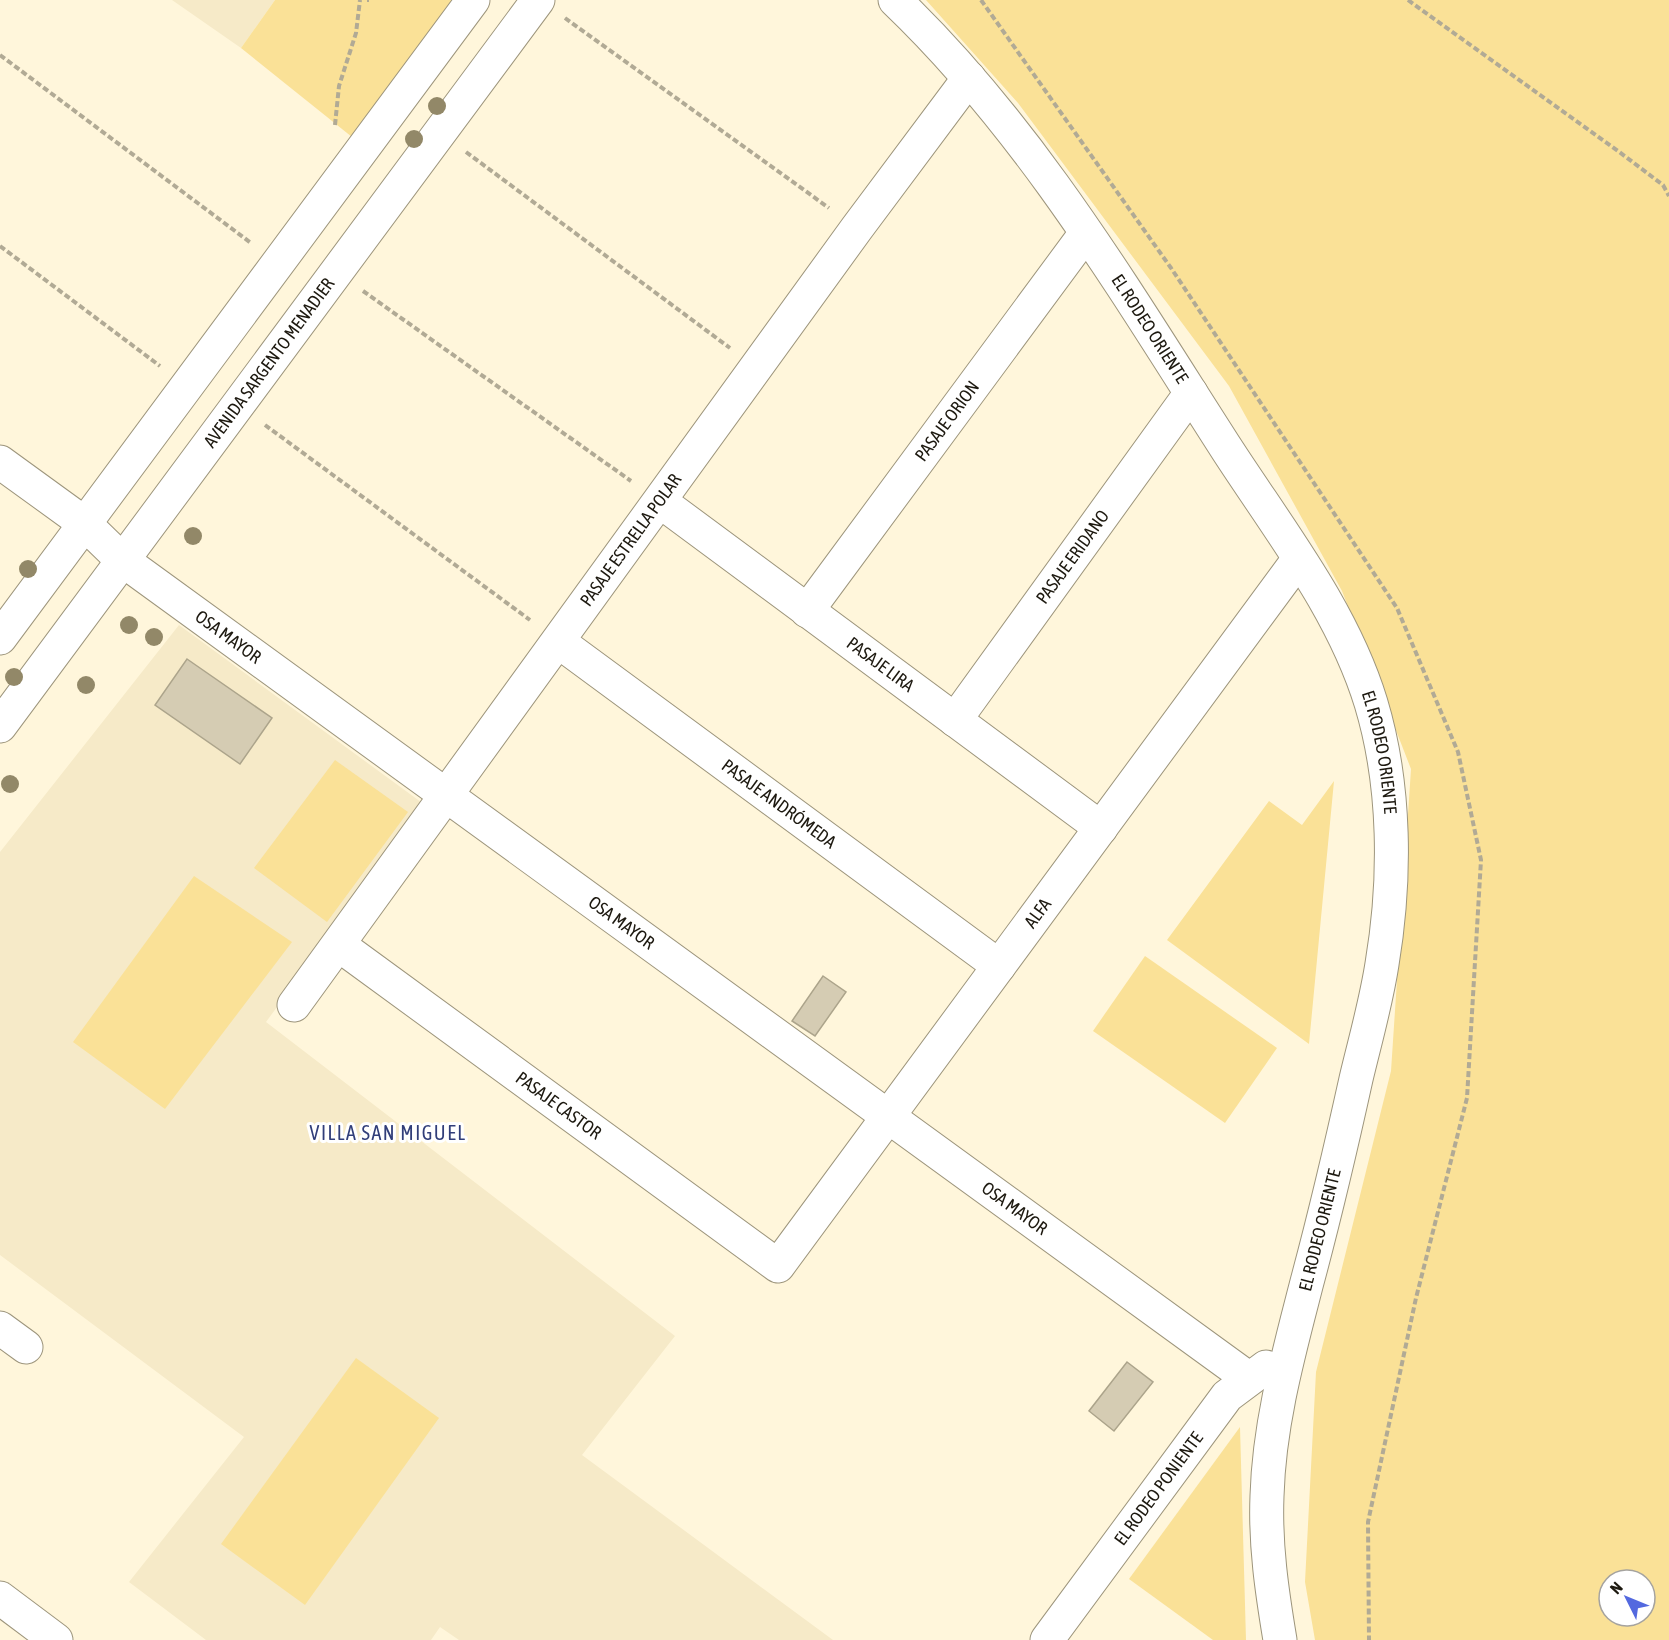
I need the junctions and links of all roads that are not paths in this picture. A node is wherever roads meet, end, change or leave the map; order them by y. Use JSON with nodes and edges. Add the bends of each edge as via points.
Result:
{"nodes":[{"id":1,"x":473,"y":0,"type":"edge"},
{"id":2,"x":895,"y":0,"type":"edge"},
{"id":3,"x":551,"y":8,"type":"edge"},
{"id":4,"x":969,"y":78,"type":"junction"},
{"id":5,"x":1086,"y":233,"type":"junction"},
{"id":6,"x":1191,"y":393,"type":"junction"},
{"id":7,"x":0,"y":462,"type":"edge"},
{"id":8,"x":661,"y":502,"type":"junction"},
{"id":9,"x":84,"y":523,"type":"junction"},
{"id":10,"x":121,"y":559,"type":"junction"},
{"id":11,"x":1298,"y":560,"type":"junction"},
{"id":12,"x":807,"y":611,"type":"junction"},
{"id":13,"x":0,"y":638,"type":"edge"},
{"id":14,"x":559,"y":642,"type":"junction"},
{"id":15,"x":955,"y":720,"type":"junction"},
{"id":16,"x":0,"y":726,"type":"edge"},
{"id":17,"x":447,"y":796,"type":"junction"},
{"id":18,"x":1101,"y":828,"type":"junction"},
{"id":19,"x":339,"y":945,"type":"junction"},
{"id":20,"x":999,"y":966,"type":"junction"},
{"id":21,"x":294,"y":1005,"type":"dead end"},
{"id":22,"x":888,"y":1116,"type":"junction"},
{"id":23,"x":778,"y":1266,"type":"joint"},
{"id":24,"x":0,"y":1328,"type":"edge"},
{"id":25,"x":26,"y":1347,"type":"dead end"},
{"id":26,"x":1288,"y":1356,"type":"junction"},
{"id":27,"x":1248,"y":1378,"type":"junction"},
{"id":28,"x":0,"y":1598,"type":"edge"},
{"id":29,"x":56,"y":1640,"type":"edge"},
{"id":30,"x":1047,"y":1640,"type":"edge"},
{"id":31,"x":1280,"y":1640,"type":"edge"}],
"edges":[{"from":1,"to":9,"type":"street"},
{"from":2,"to":4,"type":"street","name":"EL RODEO ORIENTE"},
{"from":3,"to":10,"type":"street","name":"AVENIDA SARGENTO MENADIER","via":[[439,132]]},
{"from":4,"to":5,"type":"street","name":"EL RODEO ORIENTE","via":[[1040,164]]},
{"from":4,"to":8,"type":"street","name":"PASAJE ESTRELLA POLAR"},
{"from":5,"to":6,"type":"street","name":"EL RODEO ORIENTE"},
{"from":5,"to":12,"type":"street","name":"PASAJE ORION"},
{"from":6,"to":11,"type":"street","name":"EL RODEO ORIENTE"},
{"from":6,"to":15,"type":"street","name":"PASAJE ERIDANO"},
{"from":7,"to":9,"type":"street","name":"OSA MAYOR"},
{"from":8,"to":12,"type":"street","name":"PASAJE LIRA"},
{"from":8,"to":14,"type":"street","name":"PASAJE ESTRELLA POLAR"},
{"from":9,"to":10,"type":"street","name":"OSA MAYOR"},
{"from":9,"to":13,"type":"street"},
{"from":10,"to":16,"type":"street","name":"AVENIDA SARGENTO MENADIER"},
{"from":10,"to":17,"type":"street","name":"OSA MAYOR"},
{"from":11,"to":18,"type":"street","name":"ALFA"},
{"from":11,"to":26,"type":"street","name":"EL RODEO ORIENTE","via":[[1342,633],[1370,701],[1387,785],[1390,885],[1385,946],[1373,1008]]},
{"from":12,"to":15,"type":"street","name":"PASAJE LIRA"},
{"from":14,"to":17,"type":"street","name":"PASAJE ESTRELLA POLAR"},
{"from":14,"to":20,"type":"street","name":"PASAJE ANDRÓMEDA"},
{"from":15,"to":18,"type":"street","name":"PASAJE LIRA"},
{"from":17,"to":19,"type":"street","name":"PASAJE ESTRELLA POLAR"},
{"from":17,"to":22,"type":"street","name":"OSA MAYOR"},
{"from":18,"to":20,"type":"street","name":"ALFA"},
{"from":19,"to":21,"type":"street","name":"PASAJE ESTRELLA POLAR"},
{"from":19,"to":23,"type":"street","name":"PASAJE CASTOR"},
{"from":20,"to":22,"type":"street","name":"ALFA"},
{"from":22,"to":23,"type":"street","name":"ALFA"},
{"from":22,"to":27,"type":"street","name":"OSA MAYOR"},
{"from":24,"to":25,"type":"street"},
{"from":26,"to":27,"type":"street","name":"EL RODEO PONIENTE"},
{"from":26,"to":31,"type":"street","name":"EL RODEO ORIENTE","via":[[1278,1400],[1267,1493],[1270,1578]]},
{"from":27,"to":30,"type":"street","name":"EL RODEO PONIENTE","via":[[1209,1419]]},
{"from":28,"to":29,"type":"street"}]}
